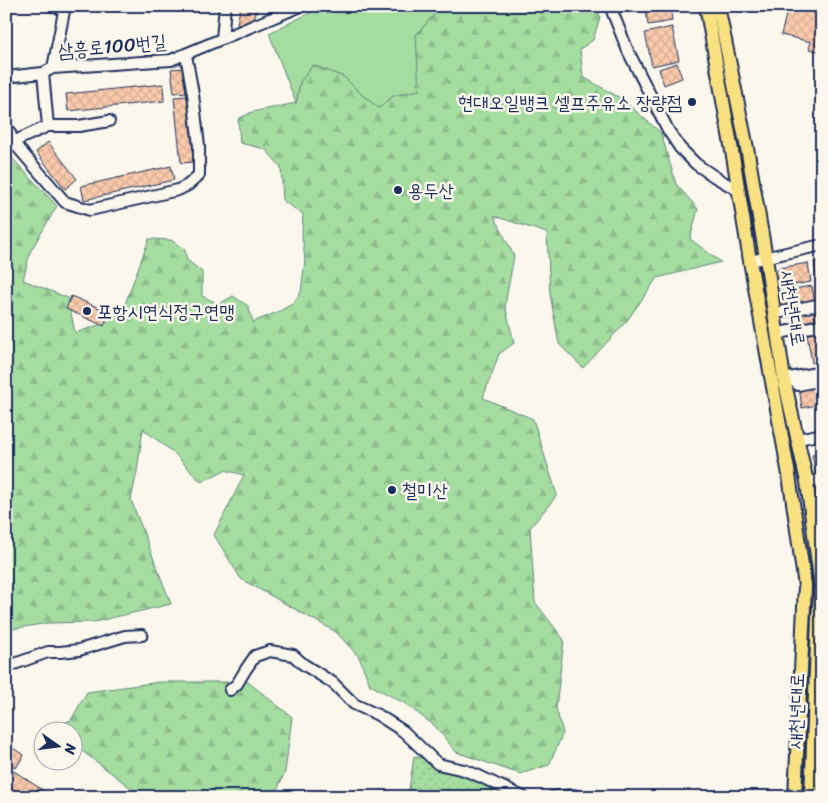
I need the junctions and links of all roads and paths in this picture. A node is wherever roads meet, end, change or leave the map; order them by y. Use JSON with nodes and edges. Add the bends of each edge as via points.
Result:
{"nodes":[{"id":1,"x":53,"y":6,"type":"edge"},
{"id":2,"x":225,"y":6,"type":"edge"},
{"id":3,"x":302,"y":6,"type":"edge"},
{"id":4,"x":610,"y":6,"type":"edge"},
{"id":5,"x":706,"y":6,"type":"edge"},
{"id":6,"x":718,"y":6,"type":"edge"},
{"id":7,"x":64,"y":7,"type":"edge"},
{"id":8,"x":222,"y":39,"type":"junction"},
{"id":9,"x":186,"y":55,"type":"junction"},
{"id":10,"x":54,"y":68,"type":"junction"},
{"id":11,"x":43,"y":73,"type":"junction"},
{"id":12,"x":6,"y":77,"type":"edge"},
{"id":13,"x":109,"y":121,"type":"dead end"},
{"id":14,"x":6,"y":126,"type":"edge"},
{"id":15,"x":48,"y":126,"type":"junction"},
{"id":16,"x":13,"y":142,"type":"junction"},
{"id":17,"x":739,"y":191,"type":"junction"},
{"id":18,"x":822,"y":246,"type":"edge"},
{"id":19,"x":766,"y":258,"type":"junction"},
{"id":20,"x":750,"y":261,"type":"junction"},
{"id":21,"x":774,"y":313,"type":"junction"},
{"id":22,"x":822,"y":318,"type":"edge"},
{"id":23,"x":822,"y":322,"type":"edge"},
{"id":24,"x":778,"y":337,"type":"junction"},
{"id":25,"x":822,"y":372,"type":"edge"},
{"id":26,"x":788,"y":379,"type":"junction"},
{"id":27,"x":822,"y":380,"type":"edge"},
{"id":28,"x":822,"y":434,"type":"edge"},
{"id":29,"x":798,"y":438,"type":"junction"},
{"id":30,"x":822,"y":480,"type":"edge"},
{"id":31,"x":807,"y":482,"type":"junction"},
{"id":32,"x":804,"y":586,"type":"junction"},
{"id":33,"x":822,"y":586,"type":"edge"},
{"id":34,"x":142,"y":635,"type":"dead end"},
{"id":35,"x":6,"y":667,"type":"edge"},
{"id":36,"x":230,"y":690,"type":"dead end"},
{"id":37,"x":817,"y":771,"type":"edge"},
{"id":38,"x":577,"y":796,"type":"edge"},
{"id":39,"x":523,"y":797,"type":"edge"},
{"id":40,"x":553,"y":797,"type":"edge"},
{"id":41,"x":795,"y":797,"type":"edge"},
{"id":42,"x":811,"y":797,"type":"edge"}],
"edges":[{"from":1,"to":7,"type":"street"},
{"from":2,"to":8,"type":"street"},
{"from":3,"to":8,"type":"street","name":"삼흥로100번길"},
{"from":4,"to":17,"type":"street","via":[[628,51],[680,148],[696,164]]},
{"from":5,"to":17,"type":"main road","name":"새천년대로"},
{"from":6,"to":19,"type":"main road","name":"새천년대로"},
{"from":7,"to":10,"type":"street"},
{"from":8,"to":9,"type":"street","name":"삼흥로100번길"},
{"from":9,"to":10,"type":"street","name":"삼흥로100번길","via":[[171,60]]},
{"from":9,"to":16,"type":"street","via":[[199,146],[199,175],[188,185],[90,210],[65,202]]},
{"from":10,"to":11,"type":"street","name":"삼흥로100번길"},
{"from":11,"to":12,"type":"street","name":"삼흥로100번길"},
{"from":11,"to":15,"type":"street"},
{"from":13,"to":15,"type":"street","via":[[79,126]]},
{"from":14,"to":16,"type":"street"},
{"from":15,"to":16,"type":"street"},
{"from":17,"to":20,"type":"main road","name":"새천년대로"},
{"from":18,"to":19,"type":"street"},
{"from":19,"to":20,"type":"street"},
{"from":19,"to":21,"type":"main road","name":"새천년대로"},
{"from":20,"to":32,"type":"main road","name":"새천년대로","via":[[789,475]]},
{"from":21,"to":22,"type":"street","via":[[817,305]]},
{"from":21,"to":24,"type":"main road","name":"새천년대로"},
{"from":23,"to":24,"type":"street","via":[[817,326],[784,332]]},
{"from":24,"to":26,"type":"main road","name":"새천년대로"},
{"from":25,"to":26,"type":"street"},
{"from":26,"to":27,"type":"street","via":[[798,385]]},
{"from":26,"to":29,"type":"main road","name":"새천년대로"},
{"from":28,"to":29,"type":"street"},
{"from":29,"to":31,"type":"main road","name":"새천년대로"},
{"from":30,"to":31,"type":"street"},
{"from":31,"to":33,"type":"main road","name":"새천년대로"},
{"from":32,"to":33,"type":"main road"},
{"from":32,"to":41,"type":"main road","name":"새천년대로"},
{"from":33,"to":37,"type":"main road","name":"새천년대로","via":[[818,618]]},
{"from":34,"to":35,"type":"street","via":[[125,636],[79,650],[48,652]]},
{"from":36,"to":39,"type":"street","via":[[255,656],[270,651],[293,655],[333,682],[354,704],[403,731],[438,764],[464,770]]},
{"from":37,"to":42,"type":"main road","name":"새천년대로"},
{"from":38,"to":40,"type":"street"}]}
